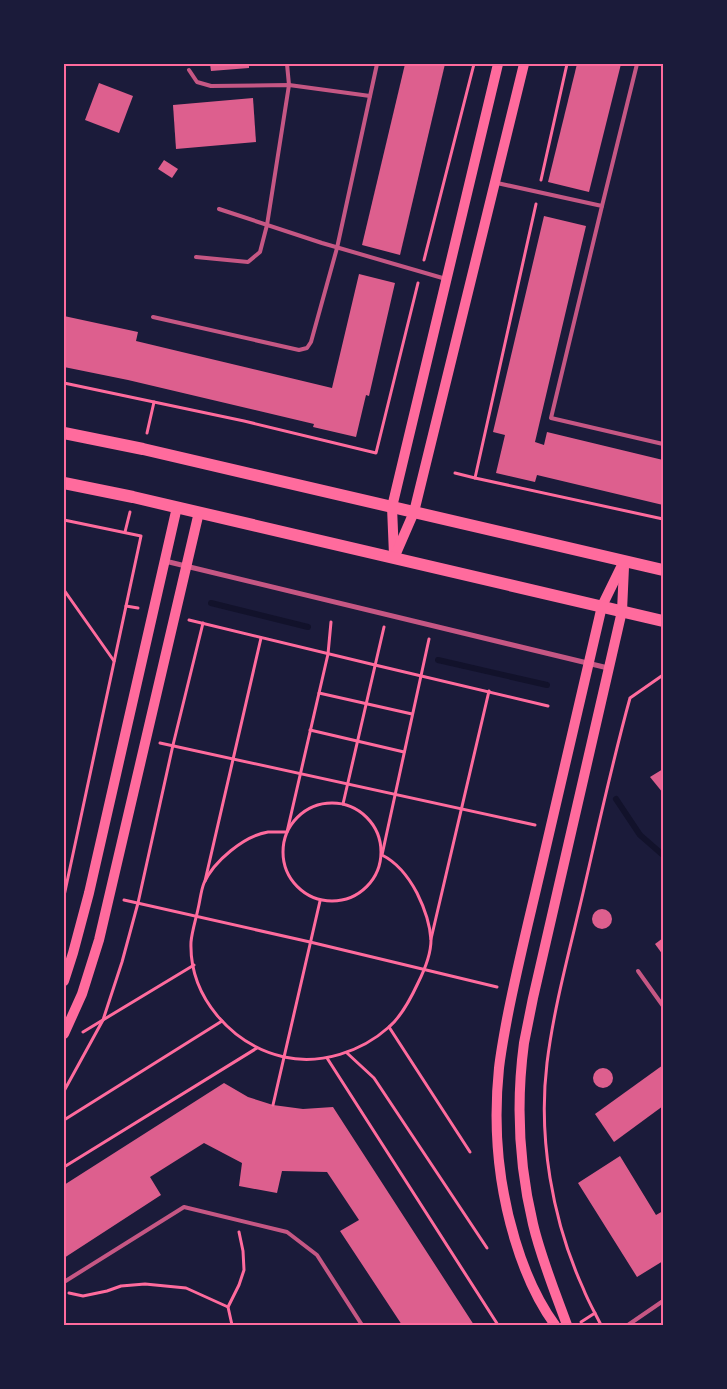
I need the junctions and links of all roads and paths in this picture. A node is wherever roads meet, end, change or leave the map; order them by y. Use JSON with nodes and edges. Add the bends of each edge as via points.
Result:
{"nodes":[{"id":1,"x":287,"y":64,"type":"edge"},
{"id":2,"x":376,"y":64,"type":"edge"},
{"id":3,"x":498,"y":64,"type":"edge"},
{"id":4,"x":524,"y":64,"type":"edge"},
{"id":5,"x":567,"y":64,"type":"edge"},
{"id":6,"x":637,"y":64,"type":"edge"},
{"id":7,"x":189,"y":70,"type":"dead end"},
{"id":8,"x":290,"y":86,"type":"junction"},
{"id":9,"x":370,"y":96,"type":"junction"},
{"id":10,"x":495,"y":182,"type":"junction"},
{"id":11,"x":539,"y":192,"type":"junction"},
{"id":12,"x":602,"y":206,"type":"junction"},
{"id":13,"x":219,"y":209,"type":"dead end"},
{"id":14,"x":267,"y":224,"type":"junction"},
{"id":15,"x":337,"y":248,"type":"junction"},
{"id":16,"x":196,"y":257,"type":"dead end"},
{"id":17,"x":446,"y":279,"type":"junction"},
{"id":18,"x":154,"y":317,"type":"dead end"},
{"id":19,"x":64,"y":383,"type":"edge"},
{"id":20,"x":154,"y":402,"type":"junction"},
{"id":21,"x":64,"y":433,"type":"edge"},
{"id":22,"x":663,"y":444,"type":"edge"},
{"id":23,"x":143,"y":449,"type":"junction"},
{"id":24,"x":376,"y":453,"type":"dead end"},
{"id":25,"x":455,"y":473,"type":"dead end"},
{"id":26,"x":475,"y":478,"type":"junction"},
{"id":27,"x":64,"y":483,"type":"edge"},
{"id":28,"x":177,"y":507,"type":"junction"},
{"id":29,"x":392,"y":507,"type":"junction"},
{"id":30,"x":199,"y":512,"type":"junction"},
{"id":31,"x":414,"y":512,"type":"junction"},
{"id":32,"x":663,"y":519,"type":"edge"},
{"id":33,"x":64,"y":520,"type":"edge"},
{"id":34,"x":394,"y":558,"type":"junction"},
{"id":35,"x":165,"y":561,"type":"junction"},
{"id":36,"x":624,"y":561,"type":"junction"},
{"id":37,"x":186,"y":566,"type":"junction"},
{"id":38,"x":663,"y":570,"type":"edge"},
{"id":39,"x":64,"y":590,"type":"edge"},
{"id":40,"x":602,"y":606,"type":"junction"},
{"id":41,"x":622,"y":611,"type":"junction"},
{"id":42,"x":387,"y":615,"type":"junction"},
{"id":43,"x":174,"y":616,"type":"junction"},
{"id":44,"x":663,"y":621,"type":"edge"},
{"id":45,"x":203,"y":622,"type":"junction"},
{"id":46,"x":331,"y":622,"type":"dead end"},
{"id":47,"x":262,"y":638,"type":"junction"},
{"id":48,"x":430,"y":640,"type":"dead end"},
{"id":49,"x":328,"y":654,"type":"junction"},
{"id":50,"x":114,"y":661,"type":"junction"},
{"id":51,"x":589,"y":663,"type":"junction"},
{"id":52,"x":375,"y":665,"type":"junction"},
{"id":53,"x":609,"y":668,"type":"junction"},
{"id":54,"x":663,"y":675,"type":"edge"},
{"id":55,"x":421,"y":676,"type":"junction"},
{"id":56,"x":489,"y":691,"type":"junction"},
{"id":57,"x":319,"y":693,"type":"junction"},
{"id":58,"x":366,"y":704,"type":"junction"},
{"id":59,"x":548,"y":706,"type":"dead end"},
{"id":60,"x":412,"y":714,"type":"junction"},
{"id":61,"x":310,"y":730,"type":"junction"},
{"id":62,"x":146,"y":740,"type":"junction"},
{"id":63,"x":358,"y":741,"type":"junction"},
{"id":64,"x":173,"y":746,"type":"junction"},
{"id":65,"x":404,"y":752,"type":"junction"},
{"id":66,"x":233,"y":759,"type":"junction"},
{"id":67,"x":300,"y":774,"type":"junction"},
{"id":68,"x":348,"y":784,"type":"junction"},
{"id":69,"x":394,"y":794,"type":"junction"},
{"id":70,"x":343,"y":804,"type":"junction"},
{"id":71,"x":461,"y":809,"type":"junction"},
{"id":72,"x":550,"y":828,"type":"junction"},
{"id":73,"x":287,"y":832,"type":"junction"},
{"id":74,"x":382,"y":855,"type":"junction"},
{"id":75,"x":204,"y":883,"type":"junction"},
{"id":76,"x":64,"y":896,"type":"edge"},
{"id":77,"x":110,"y":897,"type":"junction"},
{"id":78,"x":320,"y":901,"type":"junction"},
{"id":79,"x":138,"y":903,"type":"junction"},
{"id":80,"x":197,"y":917,"type":"junction"},
{"id":81,"x":310,"y":942,"type":"junction"},
{"id":82,"x":431,"y":942,"type":"junction"},
{"id":83,"x":194,"y":965,"type":"junction"},
{"id":84,"x":424,"y":970,"type":"junction"},
{"id":85,"x":638,"y":971,"type":"dead end"},
{"id":86,"x":64,"y":981,"type":"edge"},
{"id":87,"x":512,"y":990,"type":"junction"},
{"id":88,"x":663,"y":1006,"type":"edge"},
{"id":89,"x":103,"y":1020,"type":"junction"},
{"id":90,"x":222,"y":1021,"type":"junction"},
{"id":91,"x":389,"y":1027,"type":"junction"},
{"id":92,"x":64,"y":1034,"type":"edge"},
{"id":93,"x":80,"y":1034,"type":"dead end"},
{"id":94,"x":257,"y":1048,"type":"junction"},
{"id":95,"x":347,"y":1053,"type":"junction"},
{"id":96,"x":284,"y":1057,"type":"junction"},
{"id":97,"x":327,"y":1058,"type":"junction"},
{"id":98,"x":64,"y":1091,"type":"edge"},
{"id":99,"x":273,"y":1105,"type":"dead end"},
{"id":100,"x":64,"y":1120,"type":"edge"},
{"id":101,"x":470,"y":1152,"type":"dead end"},
{"id":102,"x":64,"y":1168,"type":"edge"},
{"id":103,"x":236,"y":1219,"type":"junction"},
{"id":104,"x":487,"y":1248,"type":"dead end"},
{"id":105,"x":64,"y":1282,"type":"edge"},
{"id":106,"x":64,"y":1292,"type":"edge"},
{"id":107,"x":663,"y":1301,"type":"edge"},
{"id":108,"x":228,"y":1307,"type":"junction"},
{"id":109,"x":595,"y":1313,"type":"junction"},
{"id":110,"x":232,"y":1325,"type":"edge"},
{"id":111,"x":362,"y":1325,"type":"edge"},
{"id":112,"x":498,"y":1325,"type":"edge"},
{"id":113,"x":555,"y":1325,"type":"edge"},
{"id":114,"x":567,"y":1325,"type":"edge"},
{"id":115,"x":575,"y":1325,"type":"edge"},
{"id":116,"x":601,"y":1325,"type":"edge"},
{"id":117,"x":628,"y":1325,"type":"edge"}],
"edges":[{"from":1,"to":8,"type":"lane"},
{"from":2,"to":9,"type":"lane"},
{"from":3,"to":17,"type":"main road"},
{"from":4,"to":10,"type":"main road"},
{"from":5,"to":11,"type":"path"},
{"from":6,"to":12,"type":"lane"},
{"from":7,"to":8,"type":"lane","via":[[197,82],[211,86]]},
{"from":8,"to":9,"type":"lane"},
{"from":8,"to":14,"type":"lane"},
{"from":9,"to":15,"type":"lane"},
{"from":10,"to":11,"type":"lane"},
{"from":10,"to":31,"type":"main road"},
{"from":11,"to":12,"type":"lane"},
{"from":11,"to":26,"type":"path"},
{"from":12,"to":22,"type":"lane","via":[[551,418]]},
{"from":13,"to":14,"type":"lane"},
{"from":14,"to":15,"type":"lane"},
{"from":14,"to":16,"type":"lane","via":[[260,252],[248,262]]},
{"from":15,"to":17,"type":"lane"},
{"from":15,"to":18,"type":"lane","via":[[307,348],[299,350]]},
{"from":17,"to":29,"type":"main road"},
{"from":19,"to":20,"type":"path"},
{"from":20,"to":23,"type":"path"},
{"from":20,"to":24,"type":"path"},
{"from":21,"to":23,"type":"main road"},
{"from":23,"to":29,"type":"main road"},
{"from":25,"to":26,"type":"path"},
{"from":26,"to":32,"type":"path"},
{"from":27,"to":28,"type":"main road"},
{"from":28,"to":30,"type":"main road"},
{"from":28,"to":35,"type":"main road"},
{"from":29,"to":31,"type":"main road"},
{"from":29,"to":34,"type":"main road"},
{"from":30,"to":34,"type":"main road"},
{"from":30,"to":37,"type":"main road"},
{"from":31,"to":34,"type":"main road"},
{"from":31,"to":36,"type":"main road"},
{"from":33,"to":50,"type":"path","via":[[142,536]]},
{"from":34,"to":40,"type":"main road"},
{"from":35,"to":37,"type":"street"},
{"from":35,"to":86,"type":"main road","via":[[89,893]]},
{"from":36,"to":38,"type":"main road"},
{"from":36,"to":40,"type":"main road"},
{"from":36,"to":41,"type":"main road"},
{"from":37,"to":42,"type":"street"},
{"from":37,"to":43,"type":"main road"},
{"from":39,"to":50,"type":"path"},
{"from":40,"to":41,"type":"main road"},
{"from":40,"to":51,"type":"main road"},
{"from":41,"to":44,"type":"main road"},
{"from":41,"to":53,"type":"main road"},
{"from":42,"to":51,"type":"street"},
{"from":42,"to":52,"type":"path"},
{"from":43,"to":45,"type":"path"},
{"from":43,"to":62,"type":"main road"},
{"from":45,"to":47,"type":"path"},
{"from":45,"to":64,"type":"path"},
{"from":46,"to":49,"type":"path"},
{"from":47,"to":49,"type":"path"},
{"from":47,"to":66,"type":"path"},
{"from":48,"to":55,"type":"path"},
{"from":49,"to":52,"type":"path"},
{"from":49,"to":57,"type":"path"},
{"from":50,"to":76,"type":"path"},
{"from":51,"to":53,"type":"street"},
{"from":51,"to":72,"type":"main road"},
{"from":52,"to":55,"type":"path"},
{"from":52,"to":58,"type":"path"},
{"from":53,"to":114,"type":"main road","via":[[524,1042],[519,1110],[521,1157],[530,1210]]},
{"from":54,"to":109,"type":"path","via":[[630,698],[564,973],[547,1064],[545,1130],[550,1181],[568,1248]]},
{"from":55,"to":56,"type":"path"},
{"from":55,"to":60,"type":"path"},
{"from":56,"to":59,"type":"path"},
{"from":56,"to":71,"type":"path"},
{"from":57,"to":58,"type":"path"},
{"from":57,"to":61,"type":"path"},
{"from":58,"to":60,"type":"path"},
{"from":58,"to":63,"type":"path"},
{"from":60,"to":65,"type":"path"},
{"from":61,"to":63,"type":"path"},
{"from":61,"to":67,"type":"path"},
{"from":62,"to":64,"type":"path"},
{"from":62,"to":77,"type":"main road"},
{"from":63,"to":65,"type":"path"},
{"from":63,"to":68,"type":"path"},
{"from":64,"to":66,"type":"path"},
{"from":64,"to":79,"type":"path"},
{"from":65,"to":69,"type":"path"},
{"from":66,"to":67,"type":"path"},
{"from":66,"to":75,"type":"path"},
{"from":67,"to":68,"type":"path"},
{"from":67,"to":73,"type":"path"},
{"from":68,"to":69,"type":"path"},
{"from":68,"to":70,"type":"path"},
{"from":69,"to":71,"type":"path"},
{"from":69,"to":74,"type":"path"},
{"from":70,"to":73,"type":"path","via":[[326,803],[310,808],[296,818]]},
{"from":70,"to":74,"type":"path","via":[[359,810],[372,822]]},
{"from":71,"to":72,"type":"path"},
{"from":71,"to":82,"type":"path"},
{"from":72,"to":87,"type":"main road"},
{"from":73,"to":75,"type":"path","via":[[267,832],[247,840],[228,852]]},
{"from":73,"to":78,"type":"path","via":[[283,860],[288,874],[301,891]]},
{"from":74,"to":78,"type":"path","via":[[372,882],[362,892],[349,899]]},
{"from":74,"to":82,"type":"path","via":[[409,877],[428,921]]},
{"from":75,"to":80,"type":"path"},
{"from":77,"to":79,"type":"path"},
{"from":77,"to":92,"type":"main road","via":[[89,975]]},
{"from":78,"to":81,"type":"path"},
{"from":79,"to":80,"type":"path"},
{"from":79,"to":89,"type":"path"},
{"from":80,"to":81,"type":"path"},
{"from":80,"to":83,"type":"path","via":[[191,942]]},
{"from":81,"to":84,"type":"path"},
{"from":81,"to":96,"type":"path"},
{"from":82,"to":84,"type":"path"},
{"from":83,"to":89,"type":"path"},
{"from":83,"to":90,"type":"path","via":[[204,995]]},
{"from":84,"to":87,"type":"path"},
{"from":84,"to":91,"type":"path","via":[[414,992]]},
{"from":85,"to":88,"type":"lane"},
{"from":87,"to":113,"type":"main road","via":[[499,1066],[496,1111],[498,1159],[506,1207],[520,1254],[539,1300]]},
{"from":89,"to":93,"type":"path"},
{"from":89,"to":98,"type":"path"},
{"from":90,"to":94,"type":"path"},
{"from":90,"to":100,"type":"path"},
{"from":91,"to":95,"type":"path"},
{"from":91,"to":101,"type":"path"},
{"from":94,"to":96,"type":"path"},
{"from":94,"to":102,"type":"path"},
{"from":95,"to":97,"type":"path"},
{"from":95,"to":104,"type":"path","via":[[374,1078]]},
{"from":96,"to":97,"type":"path"},
{"from":96,"to":99,"type":"path"},
{"from":97,"to":112,"type":"path"},
{"from":103,"to":105,"type":"lane","via":[[184,1207]]},
{"from":103,"to":108,"type":"path","via":[[244,1251],[244,1270]]},
{"from":103,"to":111,"type":"lane","via":[[287,1232],[317,1255]]},
{"from":106,"to":108,"type":"path","via":[[83,1296],[121,1286],[145,1284],[186,1288]]},
{"from":107,"to":117,"type":"lane"},
{"from":108,"to":110,"type":"path"},
{"from":109,"to":115,"type":"path"},
{"from":109,"to":116,"type":"path"}]}
